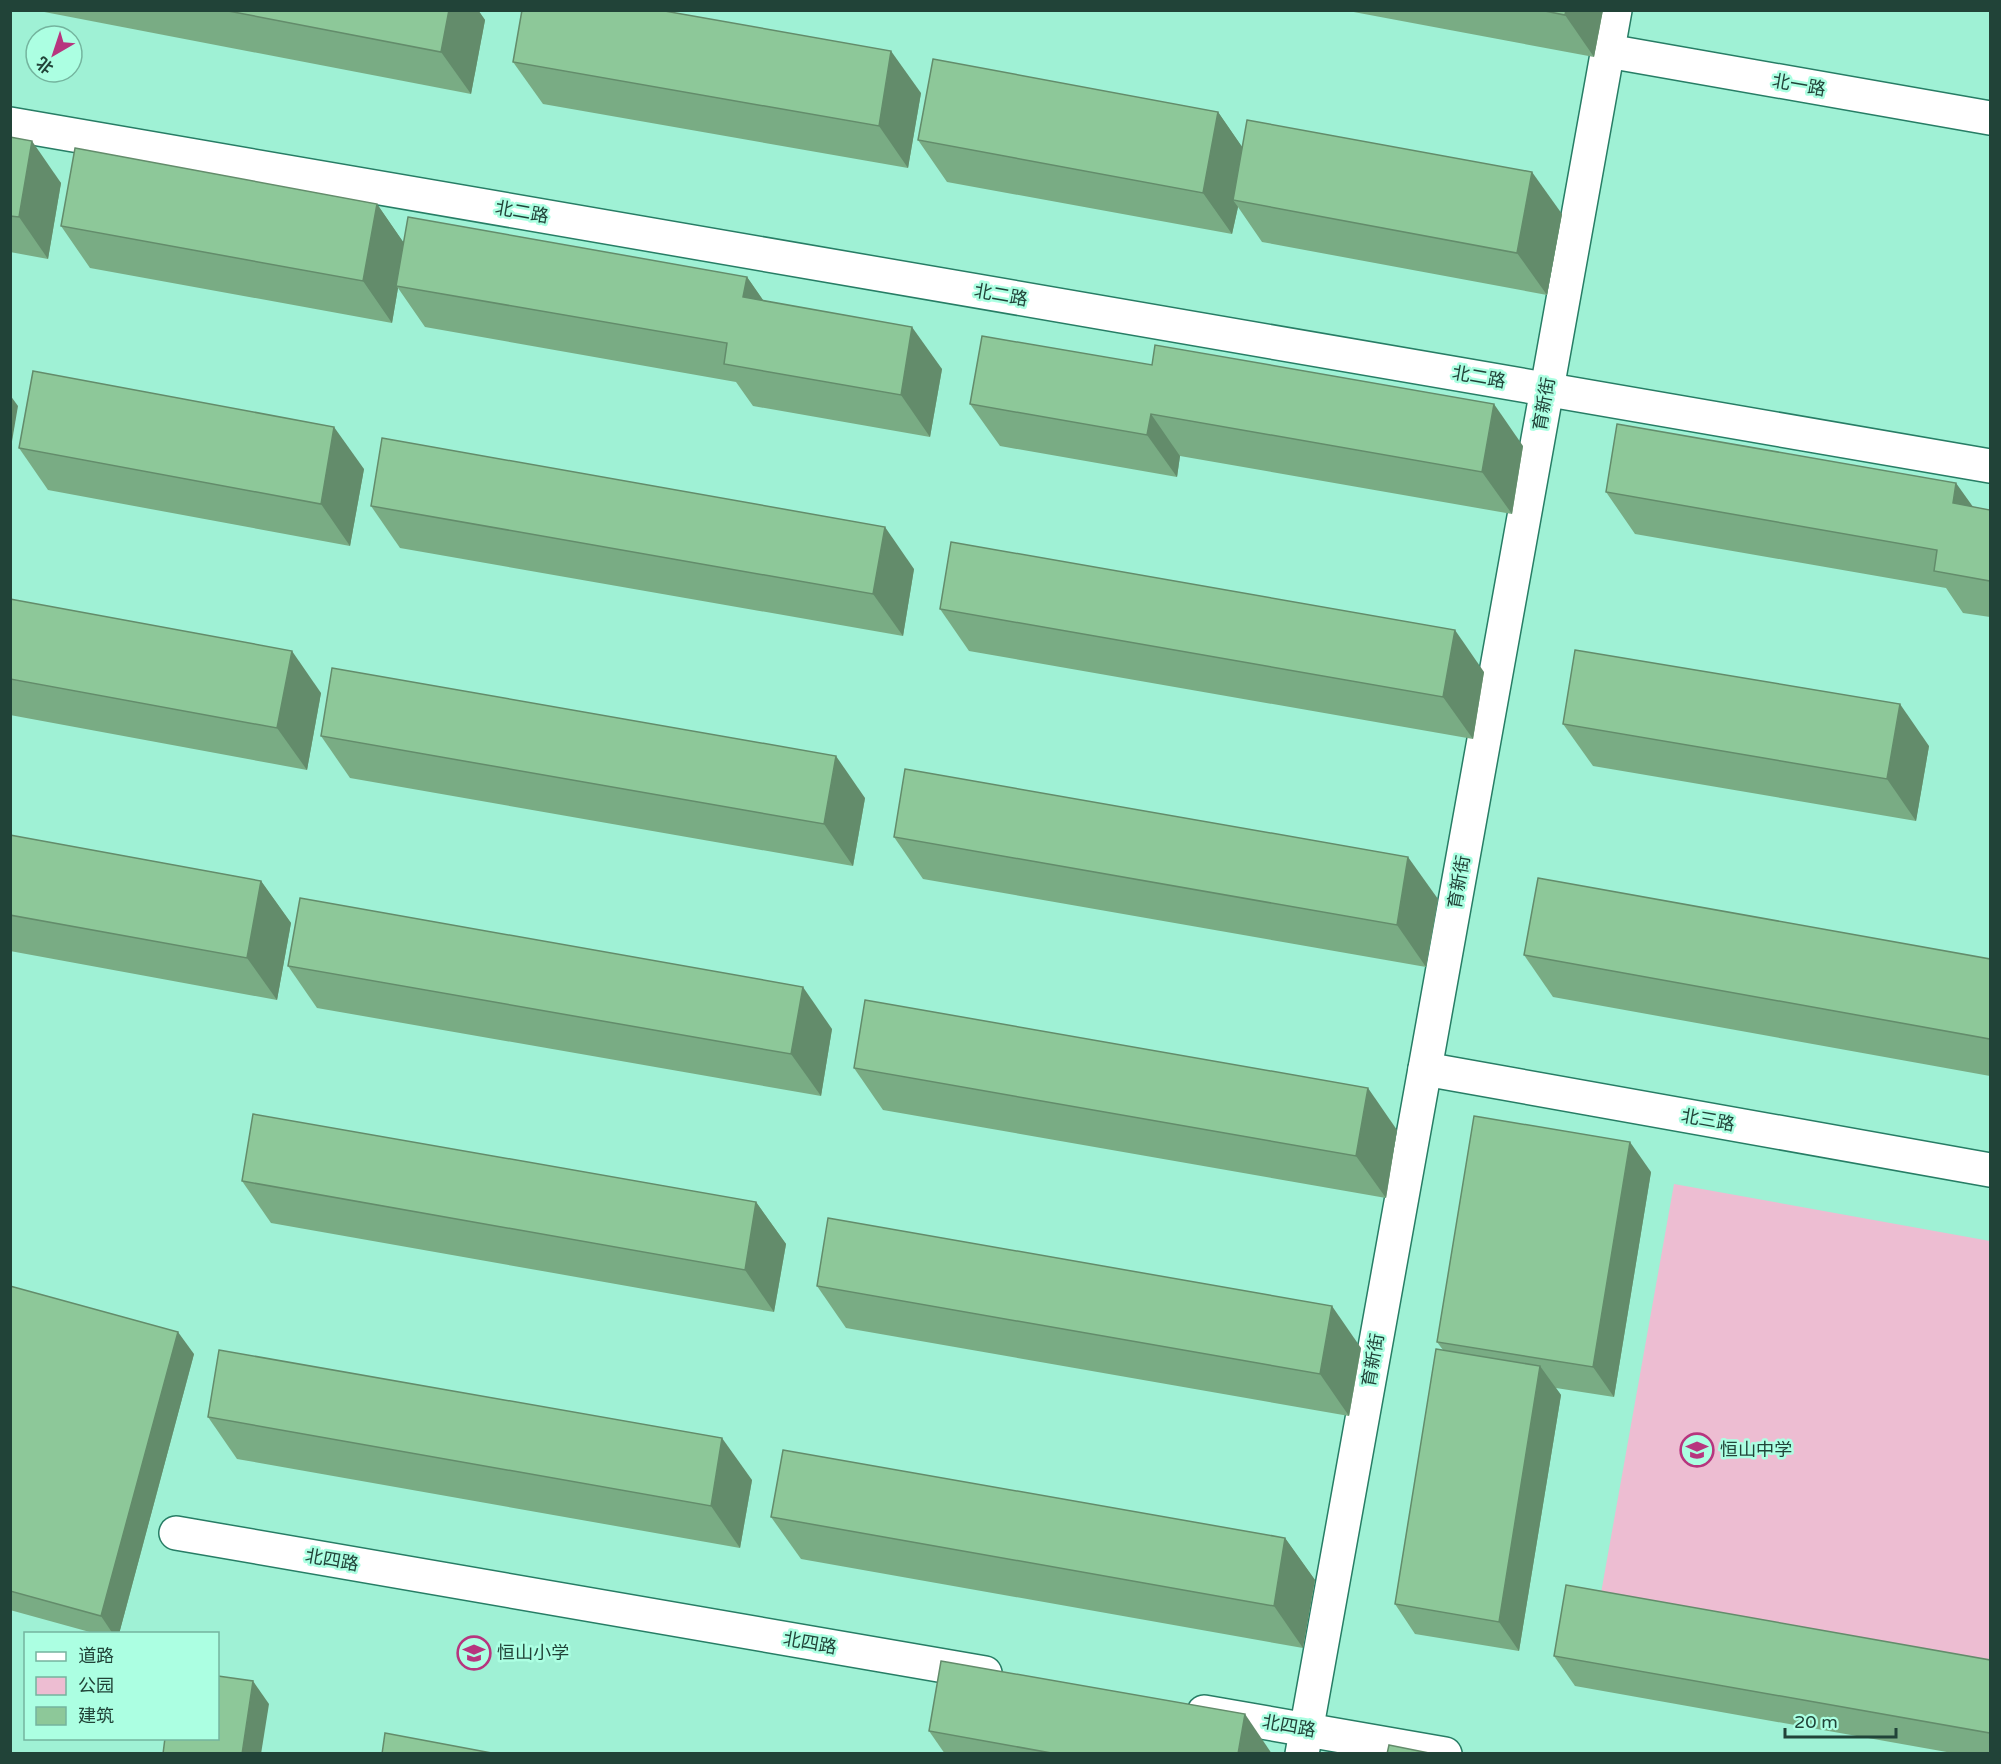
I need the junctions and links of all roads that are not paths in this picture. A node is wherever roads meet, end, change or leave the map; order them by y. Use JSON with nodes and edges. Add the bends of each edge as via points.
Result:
{"nodes":[{"id":1,"x":1615,"y":10,"type":"edge"},
{"id":2,"x":1608,"y":51,"type":"junction"},
{"id":3,"x":1990,"y":118,"type":"edge"},
{"id":4,"x":10,"y":124,"type":"edge"},
{"id":5,"x":1547,"y":389,"type":"junction"},
{"id":6,"x":1990,"y":466,"type":"edge"},
{"id":7,"x":1425,"y":1069,"type":"junction"},
{"id":8,"x":1990,"y":1170,"type":"edge"},
{"id":9,"x":176,"y":1533,"type":"dead end"},
{"id":10,"x":1012,"y":1678,"type":"edge"},
{"id":11,"x":1177,"y":1707,"type":"edge"},
{"id":12,"x":1304,"y":1742,"type":"edge"},
{"id":13,"x":1445,"y":1754,"type":"edge"}],
"edges":[{"from":1,"to":2,"type":"street","name":"育新街"},
{"from":2,"to":3,"type":"street","name":"北一路"},
{"from":2,"to":5,"type":"street","name":"育新街"},
{"from":4,"to":5,"type":"street","name":"北二路"},
{"from":5,"to":6,"type":"street","name":"北二路"},
{"from":5,"to":7,"type":"street","name":"育新街"},
{"from":7,"to":8,"type":"street","name":"北三路"},
{"from":7,"to":12,"type":"street","name":"育新街"},
{"from":9,"to":10,"type":"street","name":"北四路"},
{"from":11,"to":12,"type":"street","name":"北四路"},
{"from":12,"to":13,"type":"street","name":"北四路"}]}
